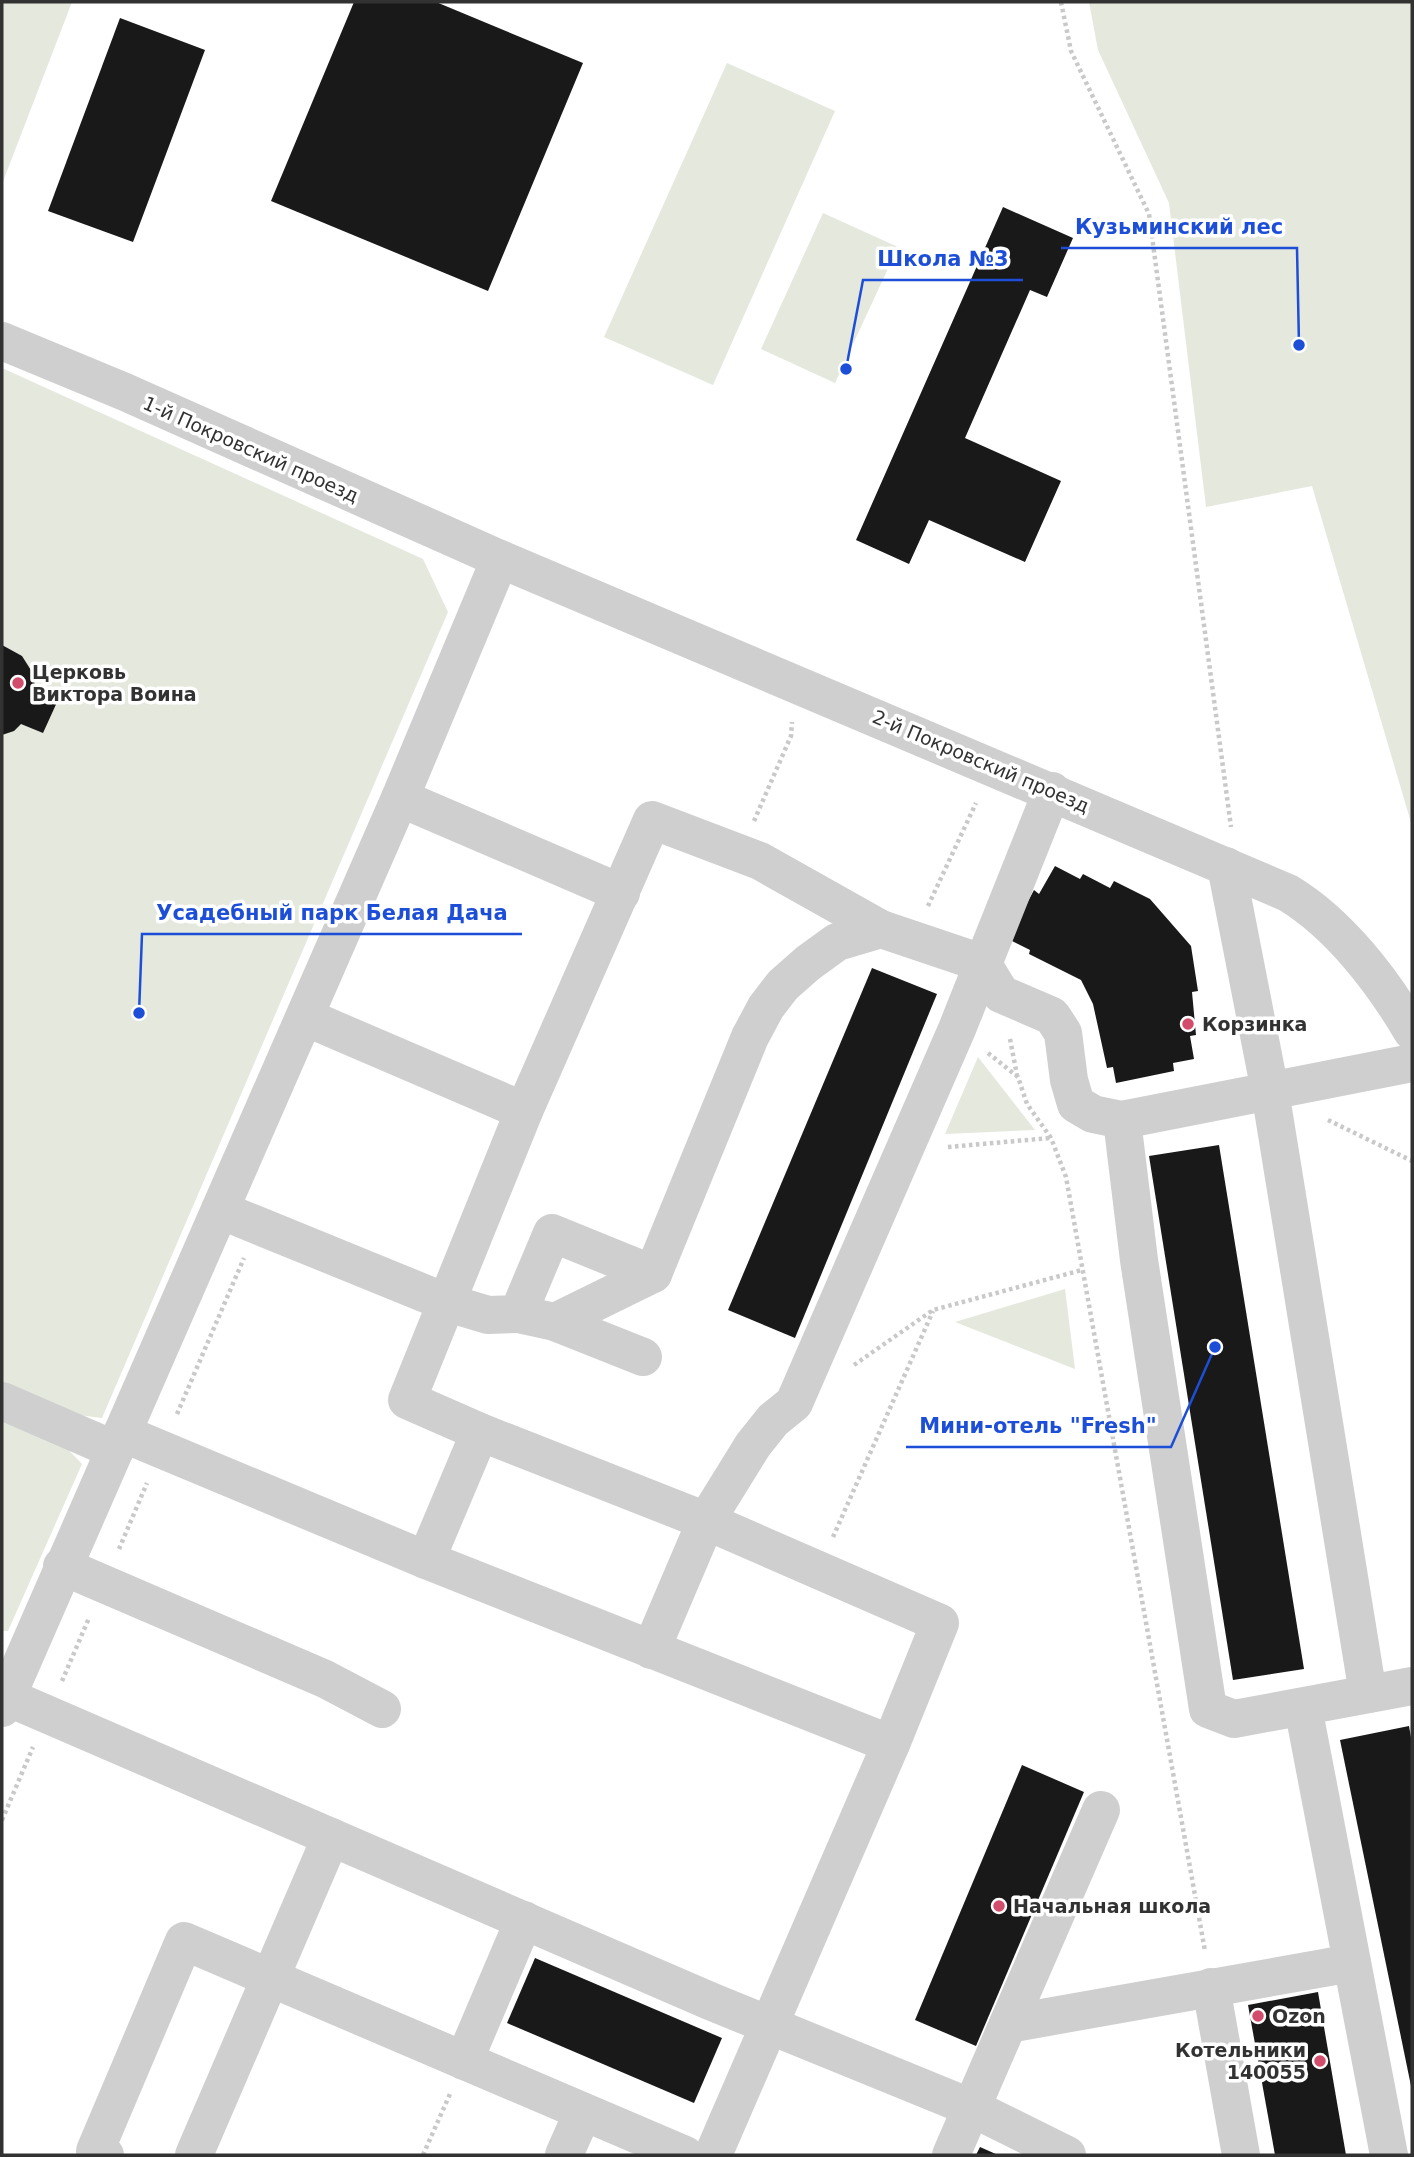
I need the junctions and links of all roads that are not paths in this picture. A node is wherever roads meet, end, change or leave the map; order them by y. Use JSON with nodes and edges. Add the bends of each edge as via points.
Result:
{"nodes":[{"id":1,"x":2,"y":341,"type":"edge"},
{"id":2,"x":500,"y":559,"type":"junction"},
{"id":3,"x":1052,"y":791,"type":"junction"},
{"id":4,"x":400,"y":798,"type":"junction"},
{"id":5,"x":1231,"y":868,"type":"junction"},
{"id":6,"x":621,"y":893,"type":"junction"},
{"id":7,"x":881,"y":929,"type":"junction"},
{"id":8,"x":982,"y":963,"type":"junction"},
{"id":9,"x":305,"y":1017,"type":"junction"},
{"id":10,"x":1412,"y":1031,"type":"edge"},
{"id":11,"x":1412,"y":1063,"type":"edge"},
{"id":12,"x":1269,"y":1091,"type":"junction"},
{"id":13,"x":524,"y":1111,"type":"junction"},
{"id":14,"x":1122,"y":1120,"type":"junction"},
{"id":15,"x":220,"y":1210,"type":"junction"},
{"id":16,"x":653,"y":1274,"type":"junction"},
{"id":17,"x":448,"y":1303,"type":"junction"},
{"id":18,"x":518,"y":1314,"type":"junction"},
{"id":19,"x":555,"y":1322,"type":"junction"},
{"id":20,"x":643,"y":1357,"type":"dead end"},
{"id":21,"x":2,"y":1401,"type":"edge"},
{"id":22,"x":480,"y":1432,"type":"junction"},
{"id":23,"x":118,"y":1441,"type":"junction"},
{"id":24,"x":706,"y":1521,"type":"junction"},
{"id":25,"x":426,"y":1560,"type":"junction"},
{"id":26,"x":62,"y":1566,"type":"junction"},
{"id":27,"x":652,"y":1650,"type":"junction"},
{"id":28,"x":7,"y":1682,"type":"edge"},
{"id":29,"x":1412,"y":1686,"type":"edge"},
{"id":30,"x":1368,"y":1694,"type":"junction"},
{"id":31,"x":1303,"y":1707,"type":"junction"},
{"id":32,"x":382,"y":1709,"type":"dead end"},
{"id":33,"x":891,"y":1744,"type":"junction"},
{"id":34,"x":1101,"y":1810,"type":"dead end"},
{"id":35,"x":331,"y":1837,"type":"junction"},
{"id":36,"x":524,"y":1920,"type":"junction"},
{"id":37,"x":1352,"y":1963,"type":"junction"},
{"id":38,"x":270,"y":1978,"type":"junction"},
{"id":39,"x":1211,"y":1987,"type":"junction"},
{"id":40,"x":770,"y":2024,"type":"junction"},
{"id":41,"x":1008,"y":2024,"type":"junction"},
{"id":42,"x":464,"y":2061,"type":"junction"},
{"id":43,"x":972,"y":2108,"type":"junction"},
{"id":44,"x":583,"y":2112,"type":"junction"},
{"id":45,"x":105,"y":2155,"type":"edge"},
{"id":46,"x":194,"y":2155,"type":"edge"},
{"id":47,"x":564,"y":2155,"type":"edge"},
{"id":48,"x":685,"y":2155,"type":"edge"},
{"id":49,"x":713,"y":2155,"type":"edge"},
{"id":50,"x":951,"y":2155,"type":"edge"},
{"id":51,"x":1068,"y":2155,"type":"edge"},
{"id":52,"x":1241,"y":2155,"type":"edge"},
{"id":53,"x":1390,"y":2155,"type":"edge"}],
"edges":[{"from":1,"to":2,"type":"street","name":"1-й Покровский проезд"},
{"from":2,"to":3,"type":"street","name":"2-й Покровский проезд"},
{"from":2,"to":4,"type":"street"},
{"from":3,"to":5,"type":"street","name":"2-й Покровский проезд"},
{"from":3,"to":8,"type":"street"},
{"from":4,"to":6,"type":"street"},
{"from":4,"to":9,"type":"street"},
{"from":5,"to":10,"type":"street","name":"2-й Покровский проезд","via":[[1313,908],[1395,1002]]},
{"from":5,"to":12,"type":"street"},
{"from":6,"to":7,"type":"street","via":[[652,820],[760,861]]},
{"from":6,"to":13,"type":"street"},
{"from":7,"to":8,"type":"street"},
{"from":7,"to":16,"type":"street","via":[[837,942],[783,985],[766,1007]]},
{"from":8,"to":14,"type":"street","via":[[1001,994],[1052,1016],[1063,1033],[1076,1104],[1093,1114]]},
{"from":8,"to":24,"type":"street","via":[[794,1404],[773,1420],[753,1445]]},
{"from":9,"to":13,"type":"street"},
{"from":9,"to":15,"type":"street"},
{"from":11,"to":12,"type":"street"},
{"from":12,"to":14,"type":"street"},
{"from":12,"to":30,"type":"street"},
{"from":13,"to":17,"type":"street"},
{"from":14,"to":31,"type":"street","via":[[1208,1709],[1234,1719]]},
{"from":15,"to":17,"type":"street"},
{"from":15,"to":23,"type":"street"},
{"from":16,"to":18,"type":"street","via":[[552,1233]]},
{"from":16,"to":19,"type":"street"},
{"from":17,"to":18,"type":"street","via":[[488,1315]]},
{"from":17,"to":22,"type":"street","via":[[407,1400]]},
{"from":18,"to":19,"type":"street"},
{"from":19,"to":20,"type":"street"},
{"from":21,"to":23,"type":"street"},
{"from":22,"to":24,"type":"street"},
{"from":22,"to":25,"type":"street"},
{"from":23,"to":25,"type":"street"},
{"from":23,"to":26,"type":"street"},
{"from":24,"to":27,"type":"street"},
{"from":24,"to":33,"type":"street","via":[[940,1623]]},
{"from":25,"to":27,"type":"street"},
{"from":26,"to":28,"type":"street"},
{"from":26,"to":32,"type":"street","via":[[325,1679]]},
{"from":27,"to":33,"type":"street"},
{"from":28,"to":35,"type":"street"},
{"from":29,"to":30,"type":"street"},
{"from":30,"to":31,"type":"street"},
{"from":31,"to":37,"type":"street"},
{"from":33,"to":40,"type":"street"},
{"from":34,"to":41,"type":"street"},
{"from":35,"to":36,"type":"street"},
{"from":35,"to":38,"type":"street"},
{"from":36,"to":40,"type":"street"},
{"from":36,"to":42,"type":"street"},
{"from":37,"to":39,"type":"street"},
{"from":37,"to":53,"type":"street"},
{"from":38,"to":42,"type":"street"},
{"from":38,"to":45,"type":"street","via":[[184,1941],[95,2151]]},
{"from":38,"to":46,"type":"street"},
{"from":39,"to":41,"type":"street"},
{"from":39,"to":52,"type":"street"},
{"from":40,"to":43,"type":"street"},
{"from":40,"to":49,"type":"street"},
{"from":41,"to":43,"type":"street"},
{"from":42,"to":44,"type":"street"},
{"from":43,"to":50,"type":"street"},
{"from":43,"to":51,"type":"street"},
{"from":44,"to":47,"type":"street"},
{"from":44,"to":48,"type":"street"}]}
